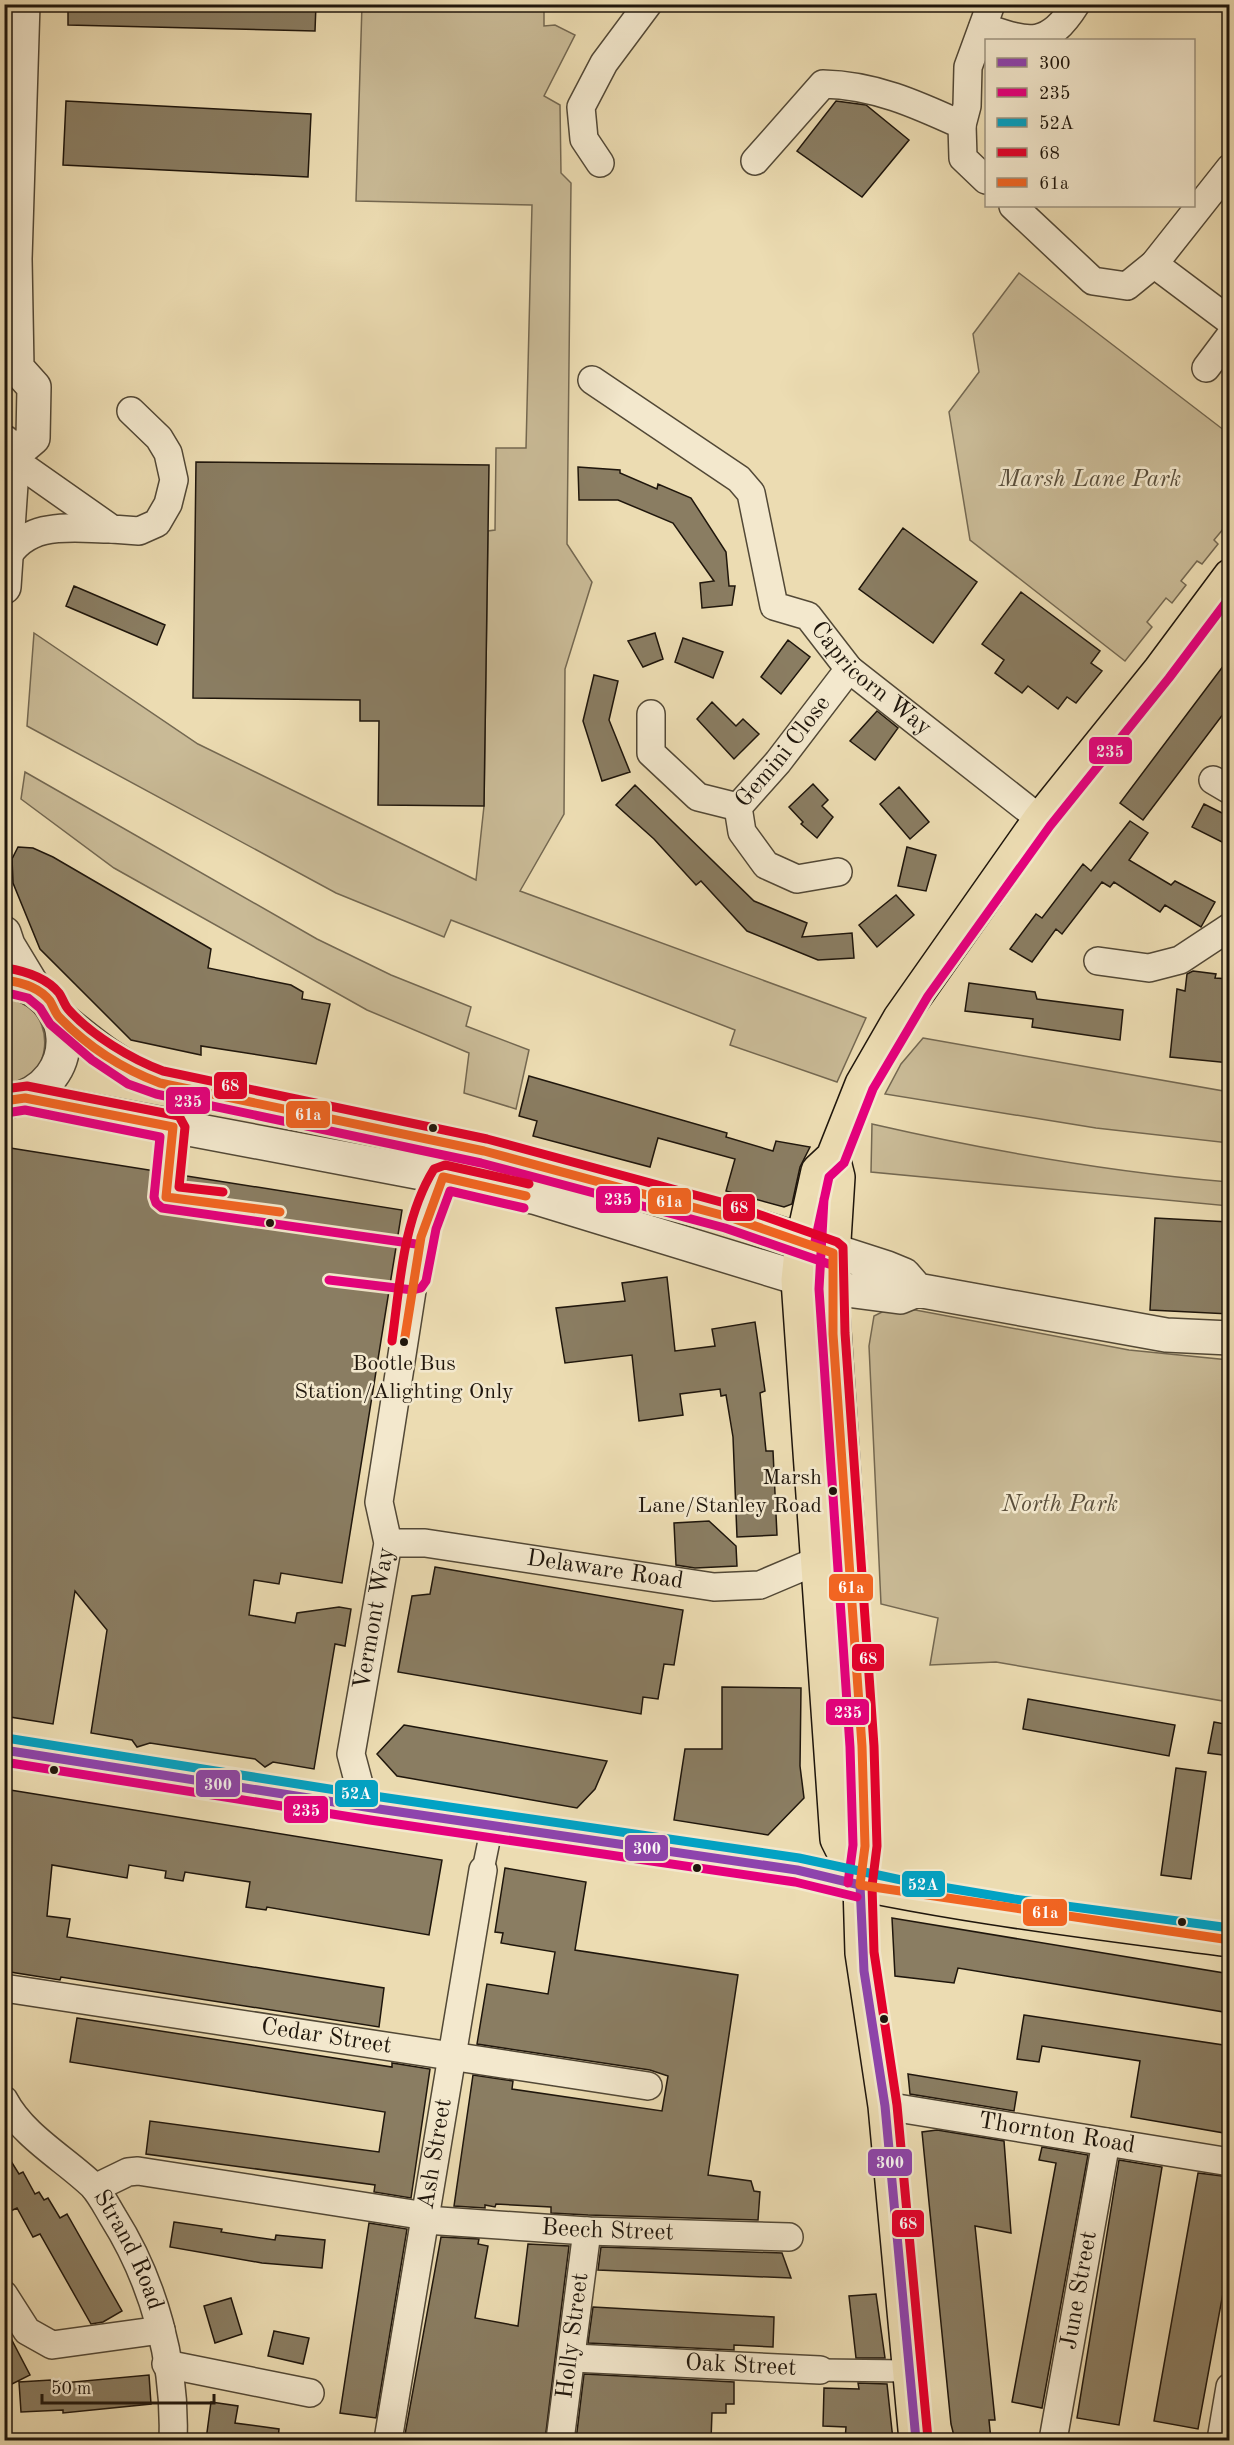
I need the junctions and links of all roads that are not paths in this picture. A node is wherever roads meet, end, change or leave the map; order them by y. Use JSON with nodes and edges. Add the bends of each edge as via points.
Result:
{"nodes":[{"id":1,"x":23,"y":4,"type":"edge"},
{"id":2,"x":648,"y":4,"type":"edge"},
{"id":3,"x":1076,"y":4,"type":"edge"},
{"id":4,"x":987,"y":16,"type":"edge"},
{"id":5,"x":1022,"y":39,"type":"edge"},
{"id":6,"x":1042,"y":39,"type":"edge"},
{"id":7,"x":972,"y":114,"type":"edge"},
{"id":8,"x":755,"y":161,"type":"dead end"},
{"id":9,"x":600,"y":163,"type":"dead end"},
{"id":10,"x":1230,"y":168,"type":"edge"},
{"id":11,"x":985,"y":178,"type":"edge"},
{"id":12,"x":1014,"y":207,"type":"edge"},
{"id":13,"x":1154,"y":264,"type":"junction"},
{"id":14,"x":1230,"y":321,"type":"edge"},
{"id":15,"x":1230,"y":336,"type":"edge"},
{"id":16,"x":1206,"y":368,"type":"dead end"},
{"id":17,"x":11,"y":374,"type":"edge"},
{"id":18,"x":592,"y":380,"type":"dead end"},
{"id":19,"x":131,"y":411,"type":"dead end"},
{"id":20,"x":9,"y":454,"type":"edge"},
{"id":21,"x":112,"y":529,"type":"junction"},
{"id":22,"x":5,"y":573,"type":"edge"},
{"id":23,"x":1230,"y":576,"type":"edge"},
{"id":24,"x":849,"y":669,"type":"junction"},
{"id":25,"x":651,"y":714,"type":"dead end"},
{"id":26,"x":738,"y":807,"type":"junction"},
{"id":27,"x":1041,"y":819,"type":"junction"},
{"id":28,"x":838,"y":872,"type":"dead end"},
{"id":29,"x":1230,"y":927,"type":"edge"},
{"id":30,"x":4,"y":933,"type":"edge"},
{"id":31,"x":1098,"y":961,"type":"dead end"},
{"id":32,"x":19,"y":984,"type":"edge"},
{"id":33,"x":58,"y":1016,"type":"junction"},
{"id":34,"x":15,"y":1100,"type":"edge"},
{"id":35,"x":445,"y":1142,"type":"junction"},
{"id":36,"x":833,"y":1157,"type":"junction"},
{"id":37,"x":443,"y":1177,"type":"junction"},
{"id":38,"x":802,"y":1243,"type":"junction"},
{"id":39,"x":833,"y":1253,"type":"junction"},
{"id":40,"x":798,"y":1280,"type":"junction"},
{"id":41,"x":831,"y":1288,"type":"junction"},
{"id":42,"x":917,"y":1290,"type":"junction"},
{"id":43,"x":1230,"y":1338,"type":"edge"},
{"id":44,"x":388,"y":1543,"type":"junction"},
{"id":45,"x":819,"y":1560,"type":"junction"},
{"id":46,"x":4,"y":1750,"type":"edge"},
{"id":47,"x":372,"y":1808,"type":"junction"},
{"id":48,"x":492,"y":1826,"type":"junction"},
{"id":49,"x":483,"y":1870,"type":"joint"},
{"id":50,"x":860,"y":1885,"type":"junction"},
{"id":51,"x":1230,"y":1940,"type":"edge"},
{"id":52,"x":4,"y":1988,"type":"edge"},
{"id":53,"x":452,"y":2056,"type":"junction"},
{"id":54,"x":648,"y":2086,"type":"dead end"},
{"id":55,"x":4,"y":2100,"type":"edge"},
{"id":56,"x":885,"y":2106,"type":"junction"},
{"id":57,"x":1106,"y":2142,"type":"junction"},
{"id":58,"x":1230,"y":2162,"type":"edge"},
{"id":59,"x":95,"y":2188,"type":"junction"},
{"id":60,"x":426,"y":2218,"type":"junction"},
{"id":61,"x":587,"y":2231,"type":"junction"},
{"id":62,"x":789,"y":2237,"type":"dead end"},
{"id":63,"x":4,"y":2295,"type":"edge"},
{"id":64,"x":161,"y":2330,"type":"junction"},
{"id":65,"x":573,"y":2358,"type":"junction"},
{"id":66,"x":166,"y":2364,"type":"junction"},
{"id":67,"x":820,"y":2370,"type":"joint"},
{"id":68,"x":908,"y":2371,"type":"junction"},
{"id":69,"x":1230,"y":2387,"type":"edge"},
{"id":70,"x":309,"y":2393,"type":"dead end"},
{"id":71,"x":173,"y":2440,"type":"edge"},
{"id":72,"x":388,"y":2440,"type":"edge"},
{"id":73,"x":560,"y":2440,"type":"edge"},
{"id":74,"x":916,"y":2440,"type":"edge"},
{"id":75,"x":1053,"y":2440,"type":"edge"},
{"id":76,"x":1221,"y":2440,"type":"edge"}],
"edges":[{"from":1,"to":17,"type":"street"},
{"from":2,"to":9,"type":"street","via":[[604,63],[581,107],[584,139]]},
{"from":3,"to":6,"type":"street","via":[[1068,18]]},
{"from":4,"to":5,"type":"street"},
{"from":4,"to":7,"type":"street","via":[[968,68]]},
{"from":7,"to":8,"type":"street","via":[[849,84],[823,84]]},
{"from":7,"to":11,"type":"street","via":[[963,158]]},
{"from":10,"to":13,"type":"street"},
{"from":12,"to":13,"type":"street","via":[[1093,281],[1127,286]]},
{"from":13,"to":14,"type":"street"},
{"from":15,"to":16,"type":"street"},
{"from":17,"to":20,"type":"street","via":[[34,387],[33,438]]},
{"from":18,"to":24,"type":"street","name":"Capricorn Way","via":[[739,479],[751,494],[774,606],[808,616]]},
{"from":19,"to":21,"type":"street","via":[[159,438],[168,453],[174,480],[158,523],[139,531]]},
{"from":20,"to":21,"type":"street"},
{"from":20,"to":22,"type":"street"},
{"from":21,"to":22,"type":"street","via":[[37,531],[18,543]]},
{"from":23,"to":27,"type":"main road"},
{"from":24,"to":26,"type":"street","name":"Gemini Close"},
{"from":24,"to":27,"type":"street","name":"Capricorn Way"},
{"from":25,"to":26,"type":"street","via":[[651,753],[698,798]]},
{"from":26,"to":28,"type":"street","name":"Gemini Close","via":[[742,832],[766,865],[797,879]]},
{"from":27,"to":36,"type":"main road","via":[[900,1018],[862,1083]]},
{"from":29,"to":31,"type":"street","via":[[1180,960],[1149,968]]},
{"from":30,"to":32,"type":"street"},
{"from":32,"to":33,"type":"street","via":[[49,1000]]},
{"from":33,"to":34,"type":"street","via":[[63,1032],[58,1067],[43,1087]]},
{"from":33,"to":35,"type":"street","via":[[133,1073],[160,1083]]},
{"from":34,"to":37,"type":"street"},
{"from":35,"to":37,"type":"street","name":"Vermont Way"},
{"from":35,"to":38,"type":"street","via":[[633,1190]]},
{"from":36,"to":38,"type":"main road","via":[[818,1171]]},
{"from":36,"to":39,"type":"main road","via":[[838,1177]]},
{"from":37,"to":40,"type":"street","via":[[537,1198]]},
{"from":37,"to":44,"type":"street","name":"Vermont Way","via":[[421,1232],[379,1502]]},
{"from":38,"to":39,"type":"street"},
{"from":38,"to":40,"type":"main road"},
{"from":39,"to":41,"type":"main road"},
{"from":39,"to":42,"type":"street","via":[[904,1275]]},
{"from":40,"to":41,"type":"street"},
{"from":40,"to":45,"type":"main road"},
{"from":41,"to":42,"type":"street","via":[[900,1297]]},
{"from":41,"to":50,"type":"main road","via":[[862,1746],[865,1846]]},
{"from":42,"to":43,"type":"street","via":[[1166,1335]]},
{"from":44,"to":45,"type":"street","name":"Delaware Road","via":[[425,1543],[714,1587],[760,1585]]},
{"from":44,"to":47,"type":"street","name":"Vermont Way","via":[[351,1754],[359,1784]]},
{"from":45,"to":50,"type":"main road","via":[[837,1839]]},
{"from":46,"to":47,"type":"main road"},
{"from":47,"to":48,"type":"main road"},
{"from":48,"to":49,"type":"street"},
{"from":48,"to":50,"type":"main road","via":[[797,1870]]},
{"from":49,"to":53,"type":"street","name":"Ash Street"},
{"from":50,"to":51,"type":"main road"},
{"from":50,"to":56,"type":"main road","via":[[864,1971]]},
{"from":52,"to":53,"type":"street","name":"Cedar Street"},
{"from":53,"to":54,"type":"street","name":"Cedar Street"},
{"from":53,"to":60,"type":"street","name":"Ash Street"},
{"from":55,"to":59,"type":"street","name":"Strand Road","via":[[54,2153]]},
{"from":56,"to":57,"type":"street","name":"Thornton Road"},
{"from":56,"to":68,"type":"main road"},
{"from":57,"to":58,"type":"street","name":"Thornton Road"},
{"from":57,"to":75,"type":"street","name":"June Street"},
{"from":59,"to":60,"type":"street","name":"Beech Street","via":[[128,2172],[138,2172]]},
{"from":59,"to":64,"type":"street","name":"Strand Road","via":[[129,2243],[150,2291]]},
{"from":60,"to":61,"type":"street","name":"Beech Street"},
{"from":60,"to":72,"type":"street","name":"Ash Street"},
{"from":61,"to":62,"type":"street","name":"Beech Street"},
{"from":61,"to":65,"type":"street","name":"Holly Street"},
{"from":63,"to":64,"type":"street","via":[[27,2331],[52,2344]]},
{"from":64,"to":66,"type":"street","name":"Strand Road"},
{"from":65,"to":67,"type":"street","name":"Oak Street"},
{"from":65,"to":73,"type":"street","name":"Holly Street"},
{"from":66,"to":70,"type":"street"},
{"from":66,"to":71,"type":"street","name":"Strand Road","via":[[172,2394]]},
{"from":67,"to":68,"type":"street","name":"Oak Street"},
{"from":68,"to":74,"type":"main road"},
{"from":69,"to":76,"type":"street"}]}
